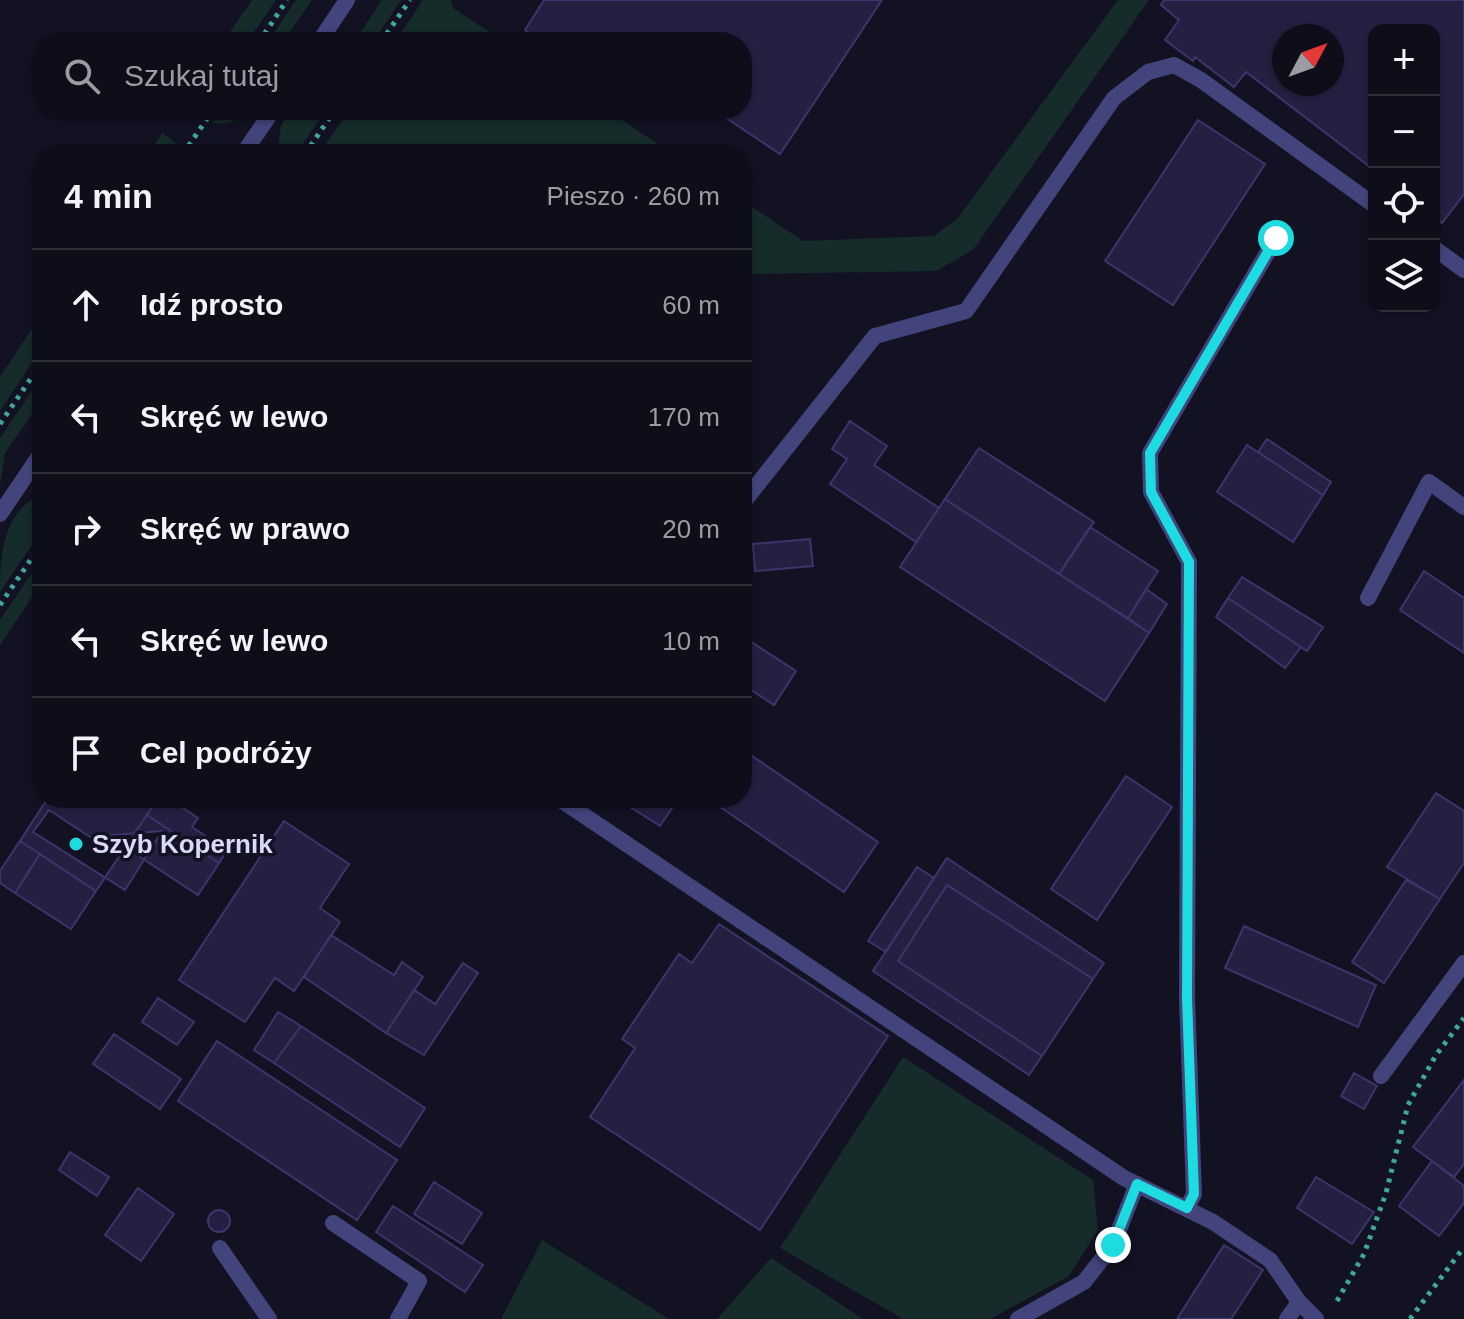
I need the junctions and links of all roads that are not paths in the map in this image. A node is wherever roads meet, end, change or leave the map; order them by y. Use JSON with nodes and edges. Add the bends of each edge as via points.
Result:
{"nodes":[{"id":1,"x":347,"y":0,"type":"edge"},
{"id":2,"x":326,"y":32,"type":"edge"},
{"id":3,"x":266,"y":120,"type":"edge"},
{"id":4,"x":250,"y":144,"type":"edge"},
{"id":5,"x":1368,"y":201,"type":"edge"},
{"id":6,"x":1276,"y":238,"type":"dead end"},
{"id":7,"x":1440,"y":252,"type":"edge"},
{"id":8,"x":1464,"y":270,"type":"edge"},
{"id":9,"x":32,"y":467,"type":"edge"},
{"id":10,"x":752,"y":491,"type":"edge"},
{"id":11,"x":1464,"y":507,"type":"edge"},
{"id":12,"x":0,"y":514,"type":"edge"},
{"id":13,"x":1368,"y":598,"type":"dead end"},
{"id":14,"x":573,"y":808,"type":"edge"},
{"id":15,"x":1464,"y":963,"type":"edge"},
{"id":16,"x":1381,"y":1076,"type":"dead end"},
{"id":17,"x":1137,"y":1184,"type":"junction"},
{"id":18,"x":1187,"y":1208,"type":"junction"},
{"id":19,"x":333,"y":1223,"type":"dead end"},
{"id":20,"x":220,"y":1248,"type":"dead end"},
{"id":21,"x":1299,"y":1302,"type":"junction"},
{"id":22,"x":269,"y":1319,"type":"edge"},
{"id":23,"x":398,"y":1319,"type":"edge"},
{"id":24,"x":1018,"y":1319,"type":"edge"},
{"id":25,"x":1287,"y":1319,"type":"edge"},
{"id":26,"x":1316,"y":1319,"type":"edge"}],
"edges":[{"from":1,"to":2,"type":"street"},
{"from":3,"to":4,"type":"street"},
{"from":5,"to":10,"type":"street","via":[[1201,80],[1174,65],[1148,72],[1114,98],[966,311],[875,336]]},
{"from":6,"to":18,"type":"street","via":[[1150,453],[1151,492],[1189,562],[1187,998],[1194,1194]]},
{"from":7,"to":8,"type":"street"},
{"from":9,"to":12,"type":"street"},
{"from":11,"to":13,"type":"street","via":[[1429,482]]},
{"from":14,"to":17,"type":"street"},
{"from":15,"to":16,"type":"street"},
{"from":17,"to":18,"type":"street"},
{"from":17,"to":24,"type":"street","via":[[1113,1245],[1084,1282]]},
{"from":18,"to":21,"type":"street","via":[[1270,1260]]},
{"from":19,"to":23,"type":"street","via":[[419,1281]]},
{"from":20,"to":22,"type":"street"},
{"from":21,"to":25,"type":"street"},
{"from":21,"to":26,"type":"street"}]}
